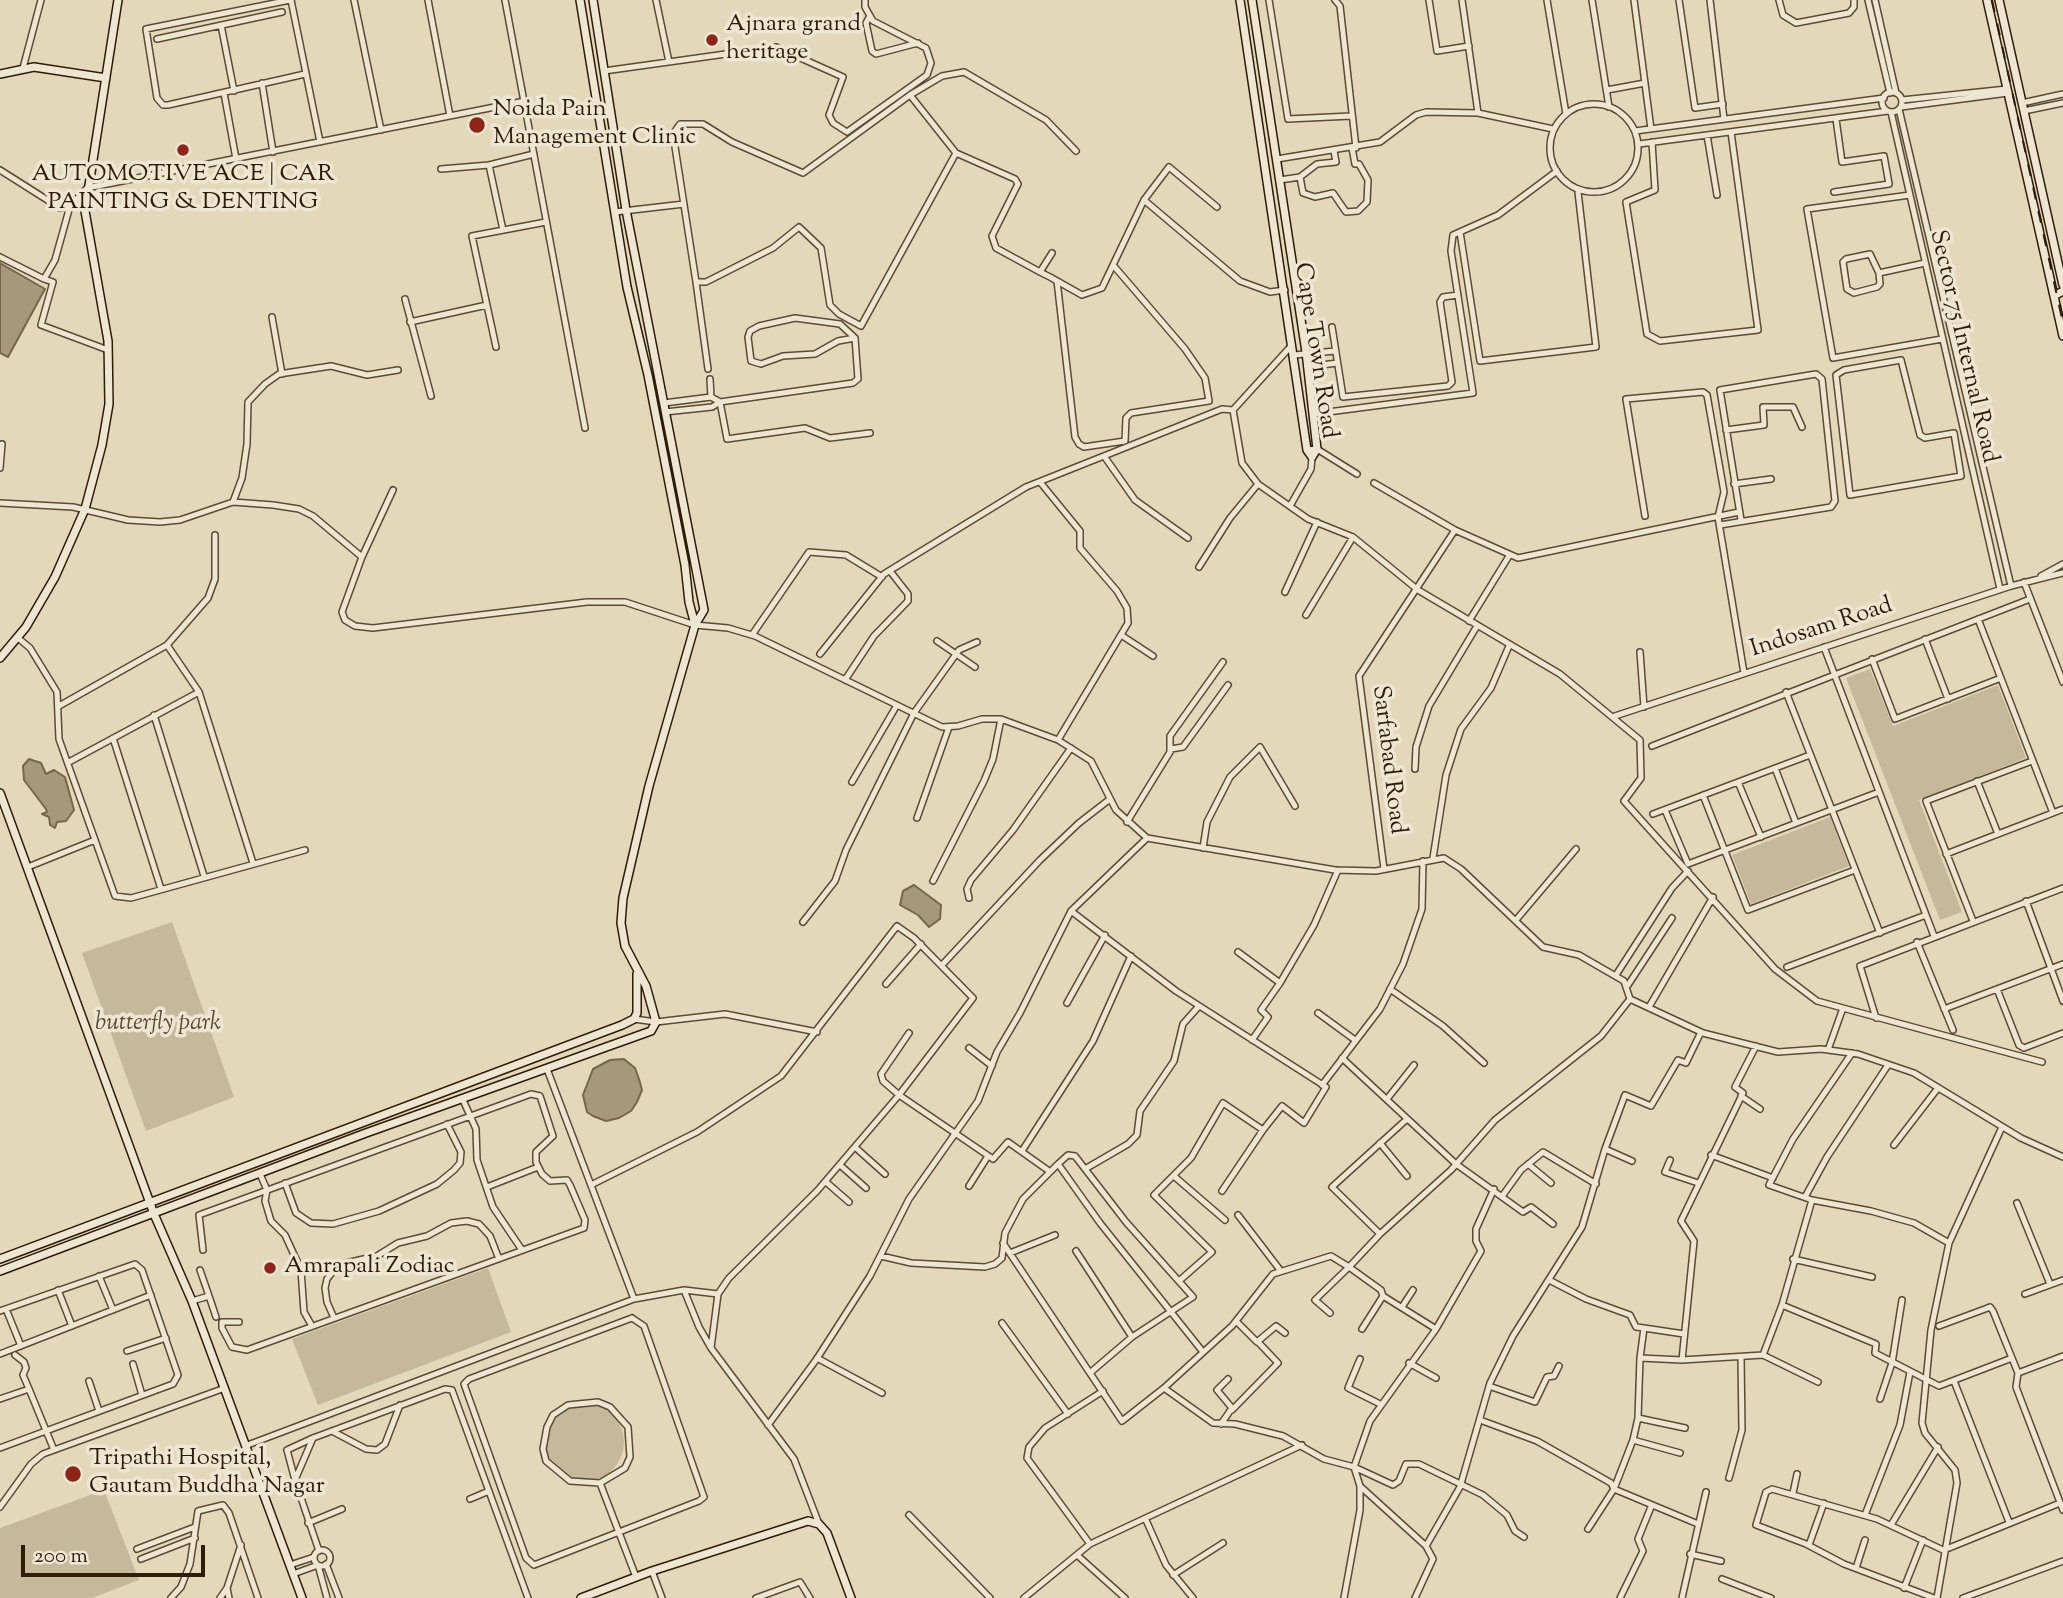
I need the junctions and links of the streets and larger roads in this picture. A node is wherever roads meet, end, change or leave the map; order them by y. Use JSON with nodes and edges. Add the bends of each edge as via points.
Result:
{"nodes":[{"id":1,"x":41,"y":0,"type":"edge"},
{"id":2,"x":118,"y":0,"type":"edge"},
{"id":3,"x":290,"y":0,"type":"edge"},
{"id":4,"x":354,"y":0,"type":"edge"},
{"id":5,"x":428,"y":0,"type":"edge"},
{"id":6,"x":505,"y":0,"type":"edge"},
{"id":7,"x":580,"y":0,"type":"edge"},
{"id":8,"x":593,"y":0,"type":"edge"},
{"id":9,"x":656,"y":0,"type":"edge"},
{"id":10,"x":865,"y":0,"type":"edge"},
{"id":11,"x":1240,"y":0,"type":"edge"},
{"id":12,"x":1252,"y":0,"type":"edge"},
{"id":13,"x":1269,"y":0,"type":"edge"},
{"id":14,"x":1335,"y":0,"type":"edge"},
{"id":15,"x":1429,"y":0,"type":"edge"},
{"id":16,"x":1462,"y":0,"type":"edge"},
{"id":17,"x":1547,"y":0,"type":"edge"},
{"id":18,"x":1591,"y":0,"type":"edge"},
{"id":19,"x":1634,"y":0,"type":"edge"},
{"id":20,"x":1679,"y":0,"type":"edge"},
{"id":21,"x":1710,"y":0,"type":"edge"},
{"id":22,"x":1779,"y":0,"type":"edge"},
{"id":23,"x":1854,"y":0,"type":"edge"},
{"id":24,"x":1868,"y":0,"type":"edge"},
{"id":25,"x":1875,"y":0,"type":"edge"},
{"id":26,"x":1987,"y":0,"type":"edge"},
{"id":27,"x":1999,"y":0,"type":"edge"},
{"id":28,"x":282,"y":12,"type":"dead end"},
{"id":29,"x":217,"y":14,"type":"junction"},
{"id":30,"x":870,"y":16,"type":"junction"},
{"id":31,"x":220,"y":25,"type":"junction"},
{"id":32,"x":157,"y":39,"type":"dead end"},
{"id":33,"x":918,"y":43,"type":"junction"},
{"id":34,"x":1469,"y":46,"type":"junction"},
{"id":35,"x":668,"y":62,"type":"junction"},
{"id":36,"x":23,"y":68,"type":"junction"},
{"id":37,"x":604,"y":71,"type":"junction"},
{"id":38,"x":0,"y":74,"type":"edge"},
{"id":39,"x":305,"y":74,"type":"junction"},
{"id":40,"x":106,"y":78,"type":"junction"},
{"id":41,"x":262,"y":83,"type":"junction"},
{"id":42,"x":1645,"y":83,"type":"junction"},
{"id":43,"x":234,"y":90,"type":"junction"},
{"id":44,"x":1607,"y":90,"type":"junction"},
{"id":45,"x":2007,"y":91,"type":"junction"},
{"id":46,"x":224,"y":93,"type":"junction"},
{"id":47,"x":1893,"y":93,"type":"junction"},
{"id":48,"x":2063,"y":94,"type":"edge"},
{"id":49,"x":910,"y":95,"type":"junction"},
{"id":50,"x":1884,"y":98,"type":"junction"},
{"id":51,"x":524,"y":101,"type":"junction"},
{"id":52,"x":2063,"y":103,"type":"edge"},
{"id":53,"x":1723,"y":104,"type":"junction"},
{"id":54,"x":1901,"y":105,"type":"junction"},
{"id":55,"x":1609,"y":107,"type":"junction"},
{"id":56,"x":2023,"y":107,"type":"junction"},
{"id":57,"x":1889,"y":111,"type":"junction"},
{"id":58,"x":1478,"y":113,"type":"junction"},
{"id":59,"x":1769,"y":113,"type":"junction"},
{"id":60,"x":1566,"y":114,"type":"junction"},
{"id":61,"x":450,"y":116,"type":"junction"},
{"id":62,"x":1351,"y":116,"type":"junction"},
{"id":63,"x":1836,"y":118,"type":"junction"},
{"id":64,"x":1724,"y":119,"type":"junction"},
{"id":65,"x":1771,"y":127,"type":"junction"},
{"id":66,"x":1553,"y":129,"type":"junction"},
{"id":67,"x":1651,"y":129,"type":"junction"},
{"id":68,"x":381,"y":130,"type":"junction"},
{"id":69,"x":1635,"y":131,"type":"junction"},
{"id":70,"x":1731,"y":132,"type":"junction"},
{"id":71,"x":1707,"y":135,"type":"junction"},
{"id":72,"x":320,"y":142,"type":"junction"},
{"id":73,"x":1652,"y":142,"type":"junction"},
{"id":74,"x":1639,"y":144,"type":"junction"},
{"id":75,"x":1354,"y":148,"type":"junction"},
{"id":76,"x":1076,"y":151,"type":"dead end"},
{"id":77,"x":1334,"y":151,"type":"junction"},
{"id":78,"x":273,"y":152,"type":"junction"},
{"id":79,"x":956,"y":153,"type":"junction"},
{"id":80,"x":1900,"y":153,"type":"junction"},
{"id":81,"x":534,"y":154,"type":"junction"},
{"id":82,"x":1884,"y":156,"type":"junction"},
{"id":83,"x":236,"y":159,"type":"junction"},
{"id":84,"x":1277,"y":159,"type":"junction"},
{"id":85,"x":489,"y":165,"type":"junction"},
{"id":86,"x":441,"y":169,"type":"dead end"},
{"id":87,"x":0,"y":170,"type":"edge"},
{"id":88,"x":1557,"y":171,"type":"junction"},
{"id":89,"x":1300,"y":177,"type":"junction"},
{"id":90,"x":1280,"y":180,"type":"junction"},
{"id":91,"x":87,"y":188,"type":"junction"},
{"id":92,"x":1578,"y":192,"type":"junction"},
{"id":93,"x":1834,"y":192,"type":"dead end"},
{"id":94,"x":1717,"y":195,"type":"dead end"},
{"id":95,"x":1910,"y":195,"type":"junction"},
{"id":96,"x":1143,"y":200,"type":"junction"},
{"id":97,"x":684,"y":204,"type":"junction"},
{"id":98,"x":70,"y":206,"type":"junction"},
{"id":99,"x":1217,"y":207,"type":"dead end"},
{"id":100,"x":626,"y":211,"type":"junction"},
{"id":101,"x":615,"y":212,"type":"junction"},
{"id":102,"x":546,"y":222,"type":"junction"},
{"id":103,"x":503,"y":230,"type":"junction"},
{"id":104,"x":1460,"y":232,"type":"junction"},
{"id":105,"x":1052,"y":253,"type":"dead end"},
{"id":106,"x":0,"y":257,"type":"edge"},
{"id":107,"x":1925,"y":263,"type":"junction"},
{"id":108,"x":1113,"y":265,"type":"junction"},
{"id":109,"x":2059,"y":270,"type":"junction"},
{"id":110,"x":1040,"y":272,"type":"junction"},
{"id":111,"x":1879,"y":273,"type":"junction"},
{"id":112,"x":2049,"y":273,"type":"junction"},
{"id":113,"x":44,"y":279,"type":"junction"},
{"id":114,"x":1057,"y":281,"type":"junction"},
{"id":115,"x":696,"y":282,"type":"junction"},
{"id":116,"x":2063,"y":285,"type":"edge"},
{"id":117,"x":1285,"y":290,"type":"junction"},
{"id":118,"x":2063,"y":292,"type":"edge"},
{"id":119,"x":1458,"y":295,"type":"junction"},
{"id":120,"x":2054,"y":296,"type":"junction"},
{"id":121,"x":405,"y":299,"type":"dead end"},
{"id":122,"x":487,"y":304,"type":"junction"},
{"id":123,"x":272,"y":317,"type":"dead end"},
{"id":124,"x":410,"y":321,"type":"junction"},
{"id":125,"x":1332,"y":327,"type":"dead end"},
{"id":126,"x":2063,"y":336,"type":"edge"},
{"id":127,"x":855,"y":338,"type":"junction"},
{"id":128,"x":1942,"y":339,"type":"junction"},
{"id":129,"x":1293,"y":345,"type":"junction"},
{"id":130,"x":496,"y":347,"type":"dead end"},
{"id":131,"x":108,"y":350,"type":"junction"},
{"id":132,"x":1335,"y":351,"type":"junction"},
{"id":133,"x":1306,"y":354,"type":"junction"},
{"id":134,"x":1294,"y":355,"type":"junction"},
{"id":135,"x":1337,"y":363,"type":"junction"},
{"id":136,"x":1307,"y":367,"type":"junction"},
{"id":137,"x":708,"y":369,"type":"dead end"},
{"id":138,"x":398,"y":370,"type":"dead end"},
{"id":139,"x":282,"y":374,"type":"junction"},
{"id":140,"x":710,"y":379,"type":"dead end"},
{"id":141,"x":431,"y":396,"type":"dead end"},
{"id":142,"x":711,"y":397,"type":"junction"},
{"id":143,"x":720,"y":402,"type":"junction"},
{"id":144,"x":665,"y":407,"type":"junction"},
{"id":145,"x":1233,"y":410,"type":"junction"},
{"id":146,"x":1313,"y":414,"type":"junction"},
{"id":147,"x":1802,"y":427,"type":"dead end"},
{"id":148,"x":585,"y":428,"type":"dead end"},
{"id":149,"x":1726,"y":430,"type":"junction"},
{"id":150,"x":1964,"y":430,"type":"junction"},
{"id":151,"x":870,"y":433,"type":"dead end"},
{"id":152,"x":1954,"y":433,"type":"junction"},
{"id":153,"x":2,"y":444,"type":"dead end"},
{"id":154,"x":1312,"y":452,"type":"junction"},
{"id":155,"x":1104,"y":456,"type":"junction"},
{"id":156,"x":0,"y":466,"type":"edge"},
{"id":157,"x":1357,"y":474,"type":"dead end"},
{"id":158,"x":1771,"y":479,"type":"dead end"},
{"id":159,"x":1040,"y":482,"type":"junction"},
{"id":160,"x":1374,"y":483,"type":"dead end"},
{"id":161,"x":1258,"y":484,"type":"junction"},
{"id":162,"x":1734,"y":484,"type":"junction"},
{"id":163,"x":393,"y":490,"type":"dead end"},
{"id":164,"x":233,"y":502,"type":"junction"},
{"id":165,"x":0,"y":503,"type":"edge"},
{"id":166,"x":1290,"y":506,"type":"junction"},
{"id":167,"x":85,"y":509,"type":"junction"},
{"id":168,"x":1739,"y":512,"type":"junction"},
{"id":169,"x":1645,"y":516,"type":"dead end"},
{"id":170,"x":1718,"y":517,"type":"junction"},
{"id":171,"x":1741,"y":520,"type":"junction"},
{"id":172,"x":1317,"y":522,"type":"junction"},
{"id":173,"x":1720,"y":525,"type":"junction"},
{"id":174,"x":1455,"y":530,"type":"junction"},
{"id":175,"x":215,"y":535,"type":"dead end"},
{"id":176,"x":1353,"y":537,"type":"junction"},
{"id":177,"x":1188,"y":538,"type":"dead end"},
{"id":178,"x":1509,"y":556,"type":"junction"},
{"id":179,"x":362,"y":557,"type":"junction"},
{"id":180,"x":2063,"y":564,"type":"edge"},
{"id":181,"x":1199,"y":567,"type":"dead end"},
{"id":182,"x":890,"y":571,"type":"junction"},
{"id":183,"x":2063,"y":573,"type":"edge"},
{"id":184,"x":2041,"y":576,"type":"junction"},
{"id":185,"x":882,"y":577,"type":"junction"},
{"id":186,"x":2024,"y":582,"type":"junction"},
{"id":187,"x":2011,"y":586,"type":"junction"},
{"id":188,"x":2000,"y":589,"type":"junction"},
{"id":189,"x":1418,"y":590,"type":"junction"},
{"id":190,"x":1284,"y":592,"type":"dead end"},
{"id":191,"x":2030,"y":599,"type":"junction"},
{"id":192,"x":1306,"y":615,"type":"dead end"},
{"id":193,"x":1978,"y":619,"type":"junction"},
{"id":194,"x":1469,"y":621,"type":"junction"},
{"id":195,"x":695,"y":625,"type":"junction"},
{"id":196,"x":1477,"y":626,"type":"junction"},
{"id":197,"x":752,"y":635,"type":"junction"},
{"id":198,"x":1121,"y":635,"type":"junction"},
{"id":199,"x":18,"y":638,"type":"junction"},
{"id":200,"x":1925,"y":639,"type":"junction"},
{"id":201,"x":937,"y":640,"type":"dead end"},
{"id":202,"x":976,"y":642,"type":"dead end"},
{"id":203,"x":167,"y":645,"type":"junction"},
{"id":204,"x":1509,"y":646,"type":"junction"},
{"id":205,"x":1824,"y":647,"type":"junction"},
{"id":206,"x":1640,"y":652,"type":"dead end"},
{"id":207,"x":820,"y":654,"type":"dead end"},
{"id":208,"x":956,"y":654,"type":"junction"},
{"id":209,"x":1153,"y":656,"type":"dead end"},
{"id":210,"x":0,"y":658,"type":"edge"},
{"id":211,"x":1872,"y":659,"type":"junction"},
{"id":212,"x":1223,"y":662,"type":"dead end"},
{"id":213,"x":975,"y":667,"type":"dead end"},
{"id":214,"x":1744,"y":673,"type":"junction"},
{"id":215,"x":1833,"y":674,"type":"junction"},
{"id":216,"x":2001,"y":678,"type":"junction"},
{"id":217,"x":845,"y":680,"type":"junction"},
{"id":218,"x":2063,"y":682,"type":"edge"},
{"id":219,"x":1228,"y":685,"type":"dead end"},
{"id":220,"x":199,"y":692,"type":"junction"},
{"id":221,"x":1786,"y":692,"type":"junction"},
{"id":222,"x":1948,"y":699,"type":"junction"},
{"id":223,"x":897,"y":705,"type":"junction"},
{"id":224,"x":59,"y":706,"type":"junction"},
{"id":225,"x":1644,"y":707,"type":"junction"},
{"id":226,"x":914,"y":713,"type":"junction"},
{"id":227,"x":153,"y":715,"type":"junction"},
{"id":228,"x":1615,"y":716,"type":"junction"},
{"id":229,"x":1001,"y":719,"type":"junction"},
{"id":230,"x":949,"y":727,"type":"junction"},
{"id":231,"x":113,"y":738,"type":"junction"},
{"id":232,"x":1058,"y":740,"type":"junction"},
{"id":233,"x":1652,"y":746,"type":"dead end"},
{"id":234,"x":1071,"y":748,"type":"junction"},
{"id":235,"x":1171,"y":749,"type":"junction"},
{"id":236,"x":1810,"y":755,"type":"junction"},
{"id":237,"x":2032,"y":761,"type":"junction"},
{"id":238,"x":69,"y":762,"type":"junction"},
{"id":239,"x":1775,"y":768,"type":"junction"},
{"id":240,"x":1415,"y":769,"type":"dead end"},
{"id":241,"x":1978,"y":781,"type":"junction"},
{"id":242,"x":852,"y":782,"type":"dead end"},
{"id":243,"x":1738,"y":782,"type":"junction"},
{"id":244,"x":1879,"y":792,"type":"junction"},
{"id":245,"x":0,"y":793,"type":"edge"},
{"id":246,"x":1703,"y":795,"type":"junction"},
{"id":247,"x":1110,"y":799,"type":"junction"},
{"id":248,"x":1295,"y":806,"type":"dead end"},
{"id":249,"x":1665,"y":810,"type":"junction"},
{"id":250,"x":1832,"y":810,"type":"junction"},
{"id":251,"x":2063,"y":810,"type":"edge"},
{"id":252,"x":2053,"y":813,"type":"junction"},
{"id":253,"x":1653,"y":814,"type":"dead end"},
{"id":254,"x":917,"y":818,"type":"dead end"},
{"id":255,"x":1127,"y":822,"type":"junction"},
{"id":256,"x":1797,"y":823,"type":"junction"},
{"id":257,"x":1998,"y":834,"type":"junction"},
{"id":258,"x":1760,"y":836,"type":"junction"},
{"id":259,"x":1147,"y":838,"type":"junction"},
{"id":260,"x":95,"y":839,"type":"junction"},
{"id":261,"x":1203,"y":848,"type":"junction"},
{"id":262,"x":1576,"y":849,"type":"dead end"},
{"id":263,"x":306,"y":850,"type":"dead end"},
{"id":264,"x":1724,"y":850,"type":"junction"},
{"id":265,"x":1946,"y":854,"type":"junction"},
{"id":266,"x":1433,"y":858,"type":"junction"},
{"id":267,"x":1423,"y":860,"type":"junction"},
{"id":268,"x":253,"y":863,"type":"junction"},
{"id":269,"x":28,"y":867,"type":"junction"},
{"id":270,"x":1384,"y":869,"type":"junction"},
{"id":271,"x":1338,"y":870,"type":"junction"},
{"id":272,"x":1855,"y":870,"type":"junction"},
{"id":273,"x":1688,"y":871,"type":"junction"},
{"id":274,"x":204,"y":876,"type":"junction"},
{"id":275,"x":933,"y":881,"type":"dead end"},
{"id":276,"x":2063,"y":888,"type":"edge"},
{"id":277,"x":161,"y":889,"type":"junction"},
{"id":278,"x":1713,"y":897,"type":"junction"},
{"id":279,"x":969,"y":898,"type":"dead end"},
{"id":280,"x":2026,"y":901,"type":"junction"},
{"id":281,"x":1071,"y":911,"type":"junction"},
{"id":282,"x":1926,"y":915,"type":"junction"},
{"id":283,"x":1672,"y":918,"type":"dead end"},
{"id":284,"x":1517,"y":920,"type":"junction"},
{"id":285,"x":1973,"y":921,"type":"junction"},
{"id":286,"x":803,"y":922,"type":"dead end"},
{"id":287,"x":1880,"y":933,"type":"junction"},
{"id":288,"x":1105,"y":935,"type":"junction"},
{"id":289,"x":1934,"y":936,"type":"junction"},
{"id":290,"x":1917,"y":942,"type":"junction"},
{"id":291,"x":921,"y":944,"type":"junction"},
{"id":292,"x":1238,"y":952,"type":"dead end"},
{"id":293,"x":1131,"y":956,"type":"junction"},
{"id":294,"x":2063,"y":964,"type":"edge"},
{"id":295,"x":942,"y":965,"type":"junction"},
{"id":296,"x":1787,"y":967,"type":"dead end"},
{"id":297,"x":2051,"y":968,"type":"junction"},
{"id":298,"x":637,"y":973,"type":"junction"},
{"id":299,"x":1616,"y":975,"type":"junction"},
{"id":300,"x":1280,"y":983,"type":"junction"},
{"id":301,"x":886,"y":984,"type":"dead end"},
{"id":302,"x":1628,"y":985,"type":"junction"},
{"id":303,"x":1390,"y":989,"type":"junction"},
{"id":304,"x":1997,"y":989,"type":"junction"},
{"id":305,"x":1630,"y":999,"type":"junction"},
{"id":306,"x":2063,"y":1001,"type":"edge"},
{"id":307,"x":1067,"y":1003,"type":"dead end"},
{"id":308,"x":1199,"y":1006,"type":"junction"},
{"id":309,"x":1649,"y":1007,"type":"junction"},
{"id":310,"x":1843,"y":1008,"type":"junction"},
{"id":311,"x":1944,"y":1009,"type":"junction"},
{"id":312,"x":1318,"y":1013,"type":"dead end"},
{"id":313,"x":1876,"y":1017,"type":"junction"},
{"id":314,"x":634,"y":1019,"type":"junction"},
{"id":315,"x":656,"y":1022,"type":"junction"},
{"id":316,"x":1953,"y":1030,"type":"dead end"},
{"id":317,"x":817,"y":1032,"type":"junction"},
{"id":318,"x":1701,"y":1032,"type":"junction"},
{"id":319,"x":908,"y":1033,"type":"dead end"},
{"id":320,"x":2063,"y":1033,"type":"edge"},
{"id":321,"x":1252,"y":1040,"type":"junction"},
{"id":322,"x":1355,"y":1040,"type":"junction"},
{"id":323,"x":1756,"y":1046,"type":"junction"},
{"id":324,"x":969,"y":1048,"type":"dead end"},
{"id":325,"x":1828,"y":1050,"type":"junction"},
{"id":326,"x":1852,"y":1053,"type":"junction"},
{"id":327,"x":1342,"y":1058,"type":"junction"},
{"id":328,"x":2042,"y":1062,"type":"dead end"},
{"id":329,"x":1484,"y":1063,"type":"dead end"},
{"id":330,"x":1414,"y":1065,"type":"dead end"},
{"id":331,"x":1888,"y":1065,"type":"junction"},
{"id":332,"x":992,"y":1066,"type":"junction"},
{"id":333,"x":547,"y":1069,"type":"junction"},
{"id":334,"x":1322,"y":1085,"type":"junction"},
{"id":335,"x":1938,"y":1088,"type":"junction"},
{"id":336,"x":900,"y":1095,"type":"junction"},
{"id":337,"x":1741,"y":1096,"type":"junction"},
{"id":338,"x":1387,"y":1099,"type":"junction"},
{"id":339,"x":463,"y":1100,"type":"junction"},
{"id":340,"x":1760,"y":1109,"type":"dead end"},
{"id":341,"x":470,"y":1116,"type":"junction"},
{"id":342,"x":1408,"y":1119,"type":"junction"},
{"id":343,"x":447,"y":1124,"type":"junction"},
{"id":344,"x":2002,"y":1127,"type":"junction"},
{"id":345,"x":1264,"y":1130,"type":"junction"},
{"id":346,"x":954,"y":1135,"type":"junction"},
{"id":347,"x":1380,"y":1143,"type":"junction"},
{"id":348,"x":300,"y":1146,"type":"junction"},
{"id":349,"x":1894,"y":1146,"type":"dead end"},
{"id":350,"x":856,"y":1148,"type":"junction"},
{"id":351,"x":1605,"y":1149,"type":"junction"},
{"id":352,"x":1022,"y":1151,"type":"junction"},
{"id":353,"x":1711,"y":1155,"type":"junction"},
{"id":354,"x":988,"y":1156,"type":"junction"},
{"id":355,"x":305,"y":1157,"type":"junction"},
{"id":356,"x":2063,"y":1157,"type":"edge"},
{"id":357,"x":1670,"y":1160,"type":"dead end"},
{"id":358,"x":1632,"y":1161,"type":"dead end"},
{"id":359,"x":1058,"y":1164,"type":"junction"},
{"id":360,"x":1456,"y":1164,"type":"junction"},
{"id":361,"x":1528,"y":1164,"type":"junction"},
{"id":362,"x":841,"y":1165,"type":"junction"},
{"id":363,"x":538,"y":1167,"type":"junction"},
{"id":364,"x":1085,"y":1169,"type":"junction"},
{"id":365,"x":1049,"y":1171,"type":"junction"},
{"id":366,"x":260,"y":1174,"type":"junction"},
{"id":367,"x":885,"y":1174,"type":"dead end"},
{"id":368,"x":1407,"y":1176,"type":"dead end"},
{"id":369,"x":1175,"y":1177,"type":"junction"},
{"id":370,"x":1773,"y":1178,"type":"junction"},
{"id":371,"x":825,"y":1182,"type":"junction"},
{"id":372,"x":285,"y":1183,"type":"junction"},
{"id":373,"x":1551,"y":1183,"type":"dead end"},
{"id":374,"x":1698,"y":1183,"type":"junction"},
{"id":375,"x":1596,"y":1184,"type":"junction"},
{"id":376,"x":591,"y":1185,"type":"junction"},
{"id":377,"x":969,"y":1186,"type":"dead end"},
{"id":378,"x":487,"y":1187,"type":"junction"},
{"id":379,"x":866,"y":1188,"type":"dead end"},
{"id":380,"x":1494,"y":1189,"type":"junction"},
{"id":381,"x":267,"y":1190,"type":"junction"},
{"id":382,"x":1222,"y":1191,"type":"dead end"},
{"id":383,"x":1503,"y":1195,"type":"junction"},
{"id":384,"x":1805,"y":1197,"type":"junction"},
{"id":385,"x":1812,"y":1200,"type":"junction"},
{"id":386,"x":150,"y":1202,"type":"junction"},
{"id":387,"x":849,"y":1202,"type":"dead end"},
{"id":388,"x":2017,"y":1203,"type":"dead end"},
{"id":389,"x":154,"y":1214,"type":"junction"},
{"id":390,"x":1238,"y":1215,"type":"dead end"},
{"id":391,"x":1224,"y":1220,"type":"dead end"},
{"id":392,"x":1553,"y":1224,"type":"dead end"},
{"id":393,"x":1380,"y":1234,"type":"junction"},
{"id":394,"x":1055,"y":1235,"type":"dead end"},
{"id":395,"x":1003,"y":1243,"type":"junction"},
{"id":396,"x":1949,"y":1243,"type":"junction"},
{"id":397,"x":203,"y":1250,"type":"dead end"},
{"id":398,"x":522,"y":1250,"type":"junction"},
{"id":399,"x":1076,"y":1251,"type":"dead end"},
{"id":400,"x":1010,"y":1253,"type":"junction"},
{"id":401,"x":881,"y":1256,"type":"junction"},
{"id":402,"x":0,"y":1259,"type":"edge"},
{"id":403,"x":499,"y":1259,"type":"junction"},
{"id":404,"x":1793,"y":1259,"type":"junction"},
{"id":405,"x":1349,"y":1267,"type":"junction"},
{"id":406,"x":200,"y":1270,"type":"dead end"},
{"id":407,"x":1280,"y":1270,"type":"junction"},
{"id":408,"x":0,"y":1271,"type":"edge"},
{"id":409,"x":99,"y":1276,"type":"junction"},
{"id":410,"x":1872,"y":1277,"type":"dead end"},
{"id":411,"x":2063,"y":1280,"type":"edge"},
{"id":412,"x":1179,"y":1281,"type":"junction"},
{"id":413,"x":1551,"y":1281,"type":"junction"},
{"id":414,"x":2050,"y":1284,"type":"junction"},
{"id":415,"x":58,"y":1290,"type":"junction"},
{"id":416,"x":684,"y":1290,"type":"junction"},
{"id":417,"x":1413,"y":1290,"type":"dead end"},
{"id":418,"x":718,"y":1294,"type":"junction"},
{"id":419,"x":2025,"y":1294,"type":"dead end"},
{"id":420,"x":151,"y":1295,"type":"junction"},
{"id":421,"x":209,"y":1296,"type":"junction"},
{"id":422,"x":1383,"y":1296,"type":"junction"},
{"id":423,"x":634,"y":1299,"type":"junction"},
{"id":424,"x":1902,"y":1300,"type":"dead end"},
{"id":425,"x":192,"y":1301,"type":"junction"},
{"id":426,"x":1782,"y":1305,"type":"junction"},
{"id":427,"x":1402,"y":1307,"type":"junction"},
{"id":428,"x":3,"y":1310,"type":"edge"},
{"id":429,"x":113,"y":1310,"type":"junction"},
{"id":430,"x":1170,"y":1312,"type":"junction"},
{"id":431,"x":1330,"y":1313,"type":"dead end"},
{"id":432,"x":216,"y":1317,"type":"dead end"},
{"id":433,"x":334,"y":1318,"type":"junction"},
{"id":434,"x":1236,"y":1321,"type":"junction"},
{"id":435,"x":239,"y":1322,"type":"dead end"},
{"id":436,"x":1003,"y":1323,"type":"dead end"},
{"id":437,"x":72,"y":1326,"type":"junction"},
{"id":438,"x":312,"y":1326,"type":"junction"},
{"id":439,"x":1939,"y":1326,"type":"dead end"},
{"id":440,"x":1644,"y":1328,"type":"junction"},
{"id":441,"x":1362,"y":1329,"type":"dead end"},
{"id":442,"x":1436,"y":1329,"type":"junction"},
{"id":443,"x":1269,"y":1332,"type":"junction"},
{"id":444,"x":1285,"y":1333,"type":"dead end"},
{"id":445,"x":1685,"y":1334,"type":"junction"},
{"id":446,"x":544,"y":1335,"type":"junction"},
{"id":447,"x":1132,"y":1337,"type":"junction"},
{"id":448,"x":166,"y":1338,"type":"junction"},
{"id":449,"x":1275,"y":1338,"type":"dead end"},
{"id":450,"x":1258,"y":1342,"type":"junction"},
{"id":451,"x":21,"y":1346,"type":"junction"},
{"id":452,"x":711,"y":1348,"type":"junction"},
{"id":453,"x":548,"y":1349,"type":"junction"},
{"id":454,"x":128,"y":1351,"type":"dead end"},
{"id":455,"x":1203,"y":1352,"type":"junction"},
{"id":456,"x":0,"y":1354,"type":"edge"},
{"id":457,"x":15,"y":1355,"type":"dead end"},
{"id":458,"x":1763,"y":1355,"type":"junction"},
{"id":459,"x":2063,"y":1356,"type":"edge"},
{"id":460,"x":1741,"y":1357,"type":"junction"},
{"id":461,"x":817,"y":1358,"type":"junction"},
{"id":462,"x":1640,"y":1358,"type":"junction"},
{"id":463,"x":2012,"y":1358,"type":"junction"},
{"id":464,"x":1360,"y":1359,"type":"dead end"},
{"id":465,"x":1682,"y":1360,"type":"junction"},
{"id":466,"x":1409,"y":1363,"type":"junction"},
{"id":467,"x":1892,"y":1363,"type":"junction"},
{"id":468,"x":133,"y":1364,"type":"dead end"},
{"id":469,"x":1559,"y":1366,"type":"dead end"},
{"id":470,"x":1091,"y":1372,"type":"junction"},
{"id":471,"x":1910,"y":1372,"type":"junction"},
{"id":472,"x":2018,"y":1373,"type":"junction"},
{"id":473,"x":1436,"y":1378,"type":"dead end"},
{"id":474,"x":1228,"y":1379,"type":"dead end"},
{"id":475,"x":1927,"y":1380,"type":"junction"},
{"id":476,"x":89,"y":1381,"type":"dead end"},
{"id":477,"x":1954,"y":1381,"type":"junction"},
{"id":478,"x":1818,"y":1382,"type":"dead end"},
{"id":479,"x":1489,"y":1386,"type":"junction"},
{"id":480,"x":1164,"y":1388,"type":"junction"},
{"id":481,"x":29,"y":1389,"type":"junction"},
{"id":482,"x":222,"y":1389,"type":"junction"},
{"id":483,"x":1103,"y":1391,"type":"junction"},
{"id":484,"x":882,"y":1393,"type":"dead end"},
{"id":485,"x":142,"y":1395,"type":"junction"},
{"id":486,"x":0,"y":1398,"type":"edge"},
{"id":487,"x":1880,"y":1399,"type":"dead end"},
{"id":488,"x":1380,"y":1404,"type":"junction"},
{"id":489,"x":400,"y":1405,"type":"junction"},
{"id":490,"x":1232,"y":1410,"type":"junction"},
{"id":491,"x":99,"y":1411,"type":"junction"},
{"id":492,"x":1068,"y":1414,"type":"junction"},
{"id":493,"x":1638,"y":1418,"type":"junction"},
{"id":494,"x":1480,"y":1420,"type":"junction"},
{"id":495,"x":1221,"y":1424,"type":"junction"},
{"id":496,"x":768,"y":1425,"type":"junction"},
{"id":497,"x":1685,"y":1428,"type":"dead end"},
{"id":498,"x":46,"y":1430,"type":"junction"},
{"id":499,"x":332,"y":1431,"type":"junction"},
{"id":500,"x":313,"y":1438,"type":"junction"},
{"id":501,"x":1633,"y":1440,"type":"junction"},
{"id":502,"x":245,"y":1446,"type":"junction"},
{"id":503,"x":1302,"y":1446,"type":"junction"},
{"id":504,"x":1938,"y":1447,"type":"junction"},
{"id":505,"x":0,"y":1448,"type":"edge"},
{"id":506,"x":54,"y":1450,"type":"junction"},
{"id":507,"x":1680,"y":1453,"type":"dead end"},
{"id":508,"x":1354,"y":1468,"type":"junction"},
{"id":509,"x":1797,"y":1474,"type":"dead end"},
{"id":510,"x":1729,"y":1478,"type":"dead end"},
{"id":511,"x":295,"y":1480,"type":"junction"},
{"id":512,"x":1462,"y":1482,"type":"junction"},
{"id":513,"x":600,"y":1483,"type":"junction"},
{"id":514,"x":1360,"y":1486,"type":"junction"},
{"id":515,"x":1614,"y":1489,"type":"junction"},
{"id":516,"x":489,"y":1491,"type":"junction"},
{"id":517,"x":1706,"y":1492,"type":"dead end"},
{"id":518,"x":1793,"y":1493,"type":"junction"},
{"id":519,"x":470,"y":1499,"type":"dead end"},
{"id":520,"x":1824,"y":1503,"type":"junction"},
{"id":521,"x":2060,"y":1503,"type":"junction"},
{"id":522,"x":0,"y":1507,"type":"edge"},
{"id":523,"x":1651,"y":1507,"type":"junction"},
{"id":524,"x":342,"y":1509,"type":"dead end"},
{"id":525,"x":2063,"y":1510,"type":"edge"},
{"id":526,"x":909,"y":1515,"type":"dead end"},
{"id":527,"x":1865,"y":1515,"type":"junction"},
{"id":528,"x":1146,"y":1520,"type":"junction"},
{"id":529,"x":2009,"y":1522,"type":"junction"},
{"id":530,"x":308,"y":1523,"type":"junction"},
{"id":531,"x":819,"y":1524,"type":"junction"},
{"id":532,"x":1698,"y":1524,"type":"junction"},
{"id":533,"x":1891,"y":1525,"type":"junction"},
{"id":534,"x":195,"y":1527,"type":"junction"},
{"id":535,"x":1587,"y":1529,"type":"dead end"},
{"id":536,"x":618,"y":1534,"type":"junction"},
{"id":537,"x":1524,"y":1537,"type":"dead end"},
{"id":538,"x":195,"y":1538,"type":"junction"},
{"id":539,"x":1865,"y":1540,"type":"dead end"},
{"id":540,"x":1923,"y":1540,"type":"junction"},
{"id":541,"x":1223,"y":1543,"type":"dead end"},
{"id":542,"x":1090,"y":1544,"type":"junction"},
{"id":543,"x":241,"y":1545,"type":"junction"},
{"id":544,"x":1809,"y":1545,"type":"junction"},
{"id":545,"x":1426,"y":1546,"type":"junction"},
{"id":546,"x":137,"y":1549,"type":"dead end"},
{"id":547,"x":1946,"y":1549,"type":"junction"},
{"id":548,"x":319,"y":1551,"type":"junction"},
{"id":549,"x":1690,"y":1554,"type":"junction"},
{"id":550,"x":1077,"y":1555,"type":"junction"},
{"id":551,"x":314,"y":1557,"type":"junction"},
{"id":552,"x":141,"y":1559,"type":"dead end"},
{"id":553,"x":1721,"y":1561,"type":"dead end"},
{"id":554,"x":2063,"y":1561,"type":"edge"},
{"id":555,"x":326,"y":1564,"type":"junction"},
{"id":556,"x":318,"y":1565,"type":"junction"},
{"id":557,"x":1856,"y":1569,"type":"junction"},
{"id":558,"x":291,"y":1570,"type":"junction"},
{"id":559,"x":652,"y":1572,"type":"junction"},
{"id":560,"x":1172,"y":1575,"type":"junction"},
{"id":561,"x":636,"y":1577,"type":"junction"},
{"id":562,"x":1722,"y":1579,"type":"dead end"},
{"id":563,"x":227,"y":1588,"type":"junction"},
{"id":564,"x":1904,"y":1588,"type":"junction"},
{"id":565,"x":172,"y":1598,"type":"edge"},
{"id":566,"x":220,"y":1598,"type":"edge"},
{"id":567,"x":229,"y":1598,"type":"edge"},
{"id":568,"x":258,"y":1598,"type":"edge"},
{"id":569,"x":302,"y":1598,"type":"edge"},
{"id":570,"x":327,"y":1598,"type":"edge"},
{"id":571,"x":339,"y":1598,"type":"edge"},
{"id":572,"x":528,"y":1598,"type":"edge"},
{"id":573,"x":582,"y":1598,"type":"edge"},
{"id":574,"x":662,"y":1598,"type":"edge"},
{"id":575,"x":756,"y":1598,"type":"edge"},
{"id":576,"x":810,"y":1598,"type":"edge"},
{"id":577,"x":851,"y":1598,"type":"edge"},
{"id":578,"x":990,"y":1598,"type":"edge"},
{"id":579,"x":1024,"y":1598,"type":"edge"},
{"id":580,"x":1125,"y":1598,"type":"edge"},
{"id":581,"x":1193,"y":1598,"type":"edge"},
{"id":582,"x":1344,"y":1598,"type":"edge"},
{"id":583,"x":1415,"y":1598,"type":"edge"},
{"id":584,"x":1620,"y":1598,"type":"edge"},
{"id":585,"x":1682,"y":1598,"type":"edge"},
{"id":586,"x":1771,"y":1598,"type":"edge"},
{"id":587,"x":1935,"y":1598,"type":"edge"},
{"id":588,"x":1963,"y":1598,"type":"edge"}],
"edges":[{"from":1,"to":36,"type":"street"},
{"from":2,"to":40,"type":"street"},
{"from":3,"to":29,"type":"street"},
{"from":3,"to":39,"type":"street"},
{"from":4,"to":68,"type":"street"},
{"from":5,"to":61,"type":"street"},
{"from":6,"to":51,"type":"street"},
{"from":7,"to":101,"type":"street"},
{"from":8,"to":37,"type":"street"},
{"from":9,"to":35,"type":"street"},
{"from":10,"to":30,"type":"street"},
{"from":11,"to":117,"type":"street","name":"Cape Town Road"},
{"from":12,"to":84,"type":"street","name":"Cape Town Road"},
{"from":13,"to":62,"type":"street","via":[[1288,120]]},
{"from":14,"to":62,"type":"street","via":[[1354,110]]},
{"from":15,"to":34,"type":"street","via":[[1437,51]]},
{"from":16,"to":34,"type":"street"},
{"from":17,"to":60,"type":"street"},
{"from":18,"to":44,"type":"street"},
{"from":19,"to":42,"type":"street"},
{"from":20,"to":53,"type":"street","via":[[1695,108]]},
{"from":21,"to":53,"type":"street"},
{"from":22,"to":23,"type":"street","via":[[1783,15],[1796,23],[1849,13]]},
{"from":24,"to":47,"type":"street"},
{"from":25,"to":47,"type":"street"},
{"from":26,"to":45,"type":"street"},
{"from":27,"to":56,"type":"street"},
{"from":28,"to":31,"type":"street"},
{"from":29,"to":31,"type":"street"},
{"from":29,"to":46,"type":"street","via":[[145,32],[159,102],[167,105]]},
{"from":30,"to":33,"type":"street"},
{"from":30,"to":33,"type":"street","via":[[866,23],[876,54]]},
{"from":31,"to":32,"type":"street"},
{"from":31,"to":43,"type":"street"},
{"from":33,"to":35,"type":"street","via":[[926,48],[931,63],[927,75],[847,132],[829,116],[843,77],[776,47]]},
{"from":34,"to":58,"type":"street"},
{"from":35,"to":37,"type":"street"},
{"from":36,"to":38,"type":"street"},
{"from":36,"to":40,"type":"street"},
{"from":37,"to":100,"type":"street"},
{"from":39,"to":41,"type":"street"},
{"from":39,"to":72,"type":"street"},
{"from":40,"to":91,"type":"street"},
{"from":41,"to":43,"type":"street"},
{"from":41,"to":78,"type":"street"},
{"from":42,"to":44,"type":"street"},
{"from":42,"to":67,"type":"street"},
{"from":43,"to":46,"type":"street"},
{"from":44,"to":55,"type":"street"},
{"from":45,"to":54,"type":"street"},
{"from":45,"to":112,"type":"street"},
{"from":46,"to":83,"type":"street"},
{"from":47,"to":50,"type":"street"},
{"from":47,"to":54,"type":"street"},
{"from":48,"to":56,"type":"street"},
{"from":49,"to":76,"type":"street","via":[[942,76],[964,72],[1046,120]]},
{"from":49,"to":79,"type":"street"},
{"from":49,"to":97,"type":"street","via":[[803,173],[732,142],[704,124],[680,124],[673,134]]},
{"from":50,"to":57,"type":"street","name":"Sector 75 Internal Road"},
{"from":50,"to":59,"type":"street"},
{"from":51,"to":61,"type":"street"},
{"from":51,"to":81,"type":"street"},
{"from":52,"to":56,"type":"street"},
{"from":53,"to":64,"type":"street"},
{"from":54,"to":57,"type":"street"},
{"from":54,"to":187,"type":"street","name":"Sector 75 Internal Road"},
{"from":55,"to":60,"type":"street","via":[[1582,105]]},
{"from":55,"to":69,"type":"street","via":[[1627,117]]},
{"from":56,"to":109,"type":"street"},
{"from":57,"to":63,"type":"street"},
{"from":57,"to":80,"type":"street","name":"Sector 75 Internal Road"},
{"from":58,"to":66,"type":"street"},
{"from":58,"to":75,"type":"street","via":[[1426,111],[1380,142]]},
{"from":59,"to":64,"type":"street"},
{"from":59,"to":65,"type":"street"},
{"from":60,"to":66,"type":"street"},
{"from":61,"to":68,"type":"street"},
{"from":62,"to":75,"type":"street"},
{"from":63,"to":65,"type":"street"},
{"from":63,"to":82,"type":"street","via":[[1842,162]]},
{"from":64,"to":67,"type":"street"},
{"from":65,"to":70,"type":"street"},
{"from":66,"to":88,"type":"street","via":[[1552,156]]},
{"from":67,"to":69,"type":"street"},
{"from":68,"to":72,"type":"street"},
{"from":69,"to":74,"type":"street"},
{"from":70,"to":71,"type":"street"},
{"from":70,"to":73,"type":"street","via":[[1758,330],[1660,341],[1647,334],[1626,202],[1655,190]]},
{"from":71,"to":73,"type":"street"},
{"from":71,"to":94,"type":"street"},
{"from":72,"to":78,"type":"street"},
{"from":73,"to":74,"type":"street"},
{"from":74,"to":92,"type":"street","via":[[1636,164],[1620,185],[1601,192]]},
{"from":75,"to":77,"type":"street"},
{"from":75,"to":89,"type":"street","via":[[1355,164],[1368,180],[1367,202],[1358,211],[1346,212],[1333,193],[1315,197],[1303,193]]},
{"from":77,"to":84,"type":"street"},
{"from":77,"to":89,"type":"street","via":[[1336,162],[1317,164]]},
{"from":78,"to":83,"type":"street"},
{"from":79,"to":110,"type":"street","via":[[1015,179],[1018,189],[992,243]]},
{"from":79,"to":115,"type":"street","via":[[861,326],[830,304],[821,248],[799,227],[773,248],[706,282]]},
{"from":80,"to":82,"type":"street"},
{"from":80,"to":95,"type":"street","name":"Sector 75 Internal Road"},
{"from":81,"to":85,"type":"street"},
{"from":81,"to":102,"type":"street"},
{"from":82,"to":93,"type":"street","via":[[1889,184]]},
{"from":83,"to":91,"type":"street"},
{"from":84,"to":90,"type":"street","name":"Cape Town Road"},
{"from":85,"to":86,"type":"street"},
{"from":85,"to":103,"type":"street"},
{"from":87,"to":98,"type":"street","via":[[60,208]]},
{"from":88,"to":92,"type":"street"},
{"from":88,"to":104,"type":"street","via":[[1498,215]]},
{"from":89,"to":90,"type":"street"},
{"from":90,"to":133,"type":"street","name":"Cape Town Road"},
{"from":91,"to":98,"type":"street"},
{"from":91,"to":131,"type":"street","via":[[86,222]]},
{"from":92,"to":104,"type":"street","via":[[1596,347],[1480,361]]},
{"from":95,"to":107,"type":"street","name":"Sector 75 Internal Road"},
{"from":95,"to":128,"type":"street","via":[[1807,209],[1833,358]]},
{"from":96,"to":99,"type":"street","via":[[1169,167]]},
{"from":96,"to":108,"type":"street"},
{"from":96,"to":117,"type":"street","via":[[1240,281],[1270,292]]},
{"from":97,"to":100,"type":"street"},
{"from":97,"to":115,"type":"street"},
{"from":98,"to":113,"type":"street","via":[[55,260]]},
{"from":100,"to":101,"type":"street"},
{"from":100,"to":144,"type":"street"},
{"from":101,"to":195,"type":"street"},
{"from":102,"to":103,"type":"street"},
{"from":102,"to":148,"type":"street"},
{"from":103,"to":122,"type":"street","via":[[472,236]]},
{"from":104,"to":119,"type":"street","via":[[1452,240]]},
{"from":105,"to":110,"type":"street"},
{"from":106,"to":113,"type":"street"},
{"from":107,"to":111,"type":"street"},
{"from":107,"to":128,"type":"street","name":"Sector 75 Internal Road"},
{"from":108,"to":114,"type":"street","via":[[1102,288],[1082,295]]},
{"from":108,"to":114,"type":"street","via":[[1185,349],[1205,378],[1209,401],[1130,413],[1125,442],[1084,447],[1075,438]]},
{"from":109,"to":112,"type":"street"},
{"from":109,"to":116,"type":"street"},
{"from":110,"to":114,"type":"street"},
{"from":111,"to":111,"type":"street","via":[[1877,288],[1854,293],[1847,289],[1843,262],[1870,254]]},
{"from":112,"to":120,"type":"street"},
{"from":113,"to":131,"type":"street","via":[[54,282],[41,325]]},
{"from":115,"to":137,"type":"street"},
{"from":117,"to":129,"type":"street","name":"Cape Town Road"},
{"from":118,"to":120,"type":"street"},
{"from":119,"to":135,"type":"street","via":[[1443,297],[1440,302],[1450,385],[1346,399],[1341,395]]},
{"from":119,"to":146,"type":"street","via":[[1473,393]]},
{"from":120,"to":126,"type":"street"},
{"from":121,"to":124,"type":"street"},
{"from":122,"to":124,"type":"street"},
{"from":122,"to":130,"type":"street"},
{"from":123,"to":139,"type":"street"},
{"from":124,"to":141,"type":"street"},
{"from":125,"to":132,"type":"street"},
{"from":127,"to":127,"type":"street","via":[[838,341],[815,354],[783,356],[761,364],[751,361],[748,337],[759,326],[795,318],[840,324]]},
{"from":127,"to":143,"type":"street","via":[[859,374],[853,383]]},
{"from":128,"to":150,"type":"street","name":"Sector 75 Internal Road"},
{"from":129,"to":134,"type":"street","name":"Cape Town Road"},
{"from":129,"to":145,"type":"street"},
{"from":131,"to":167,"type":"street","via":[[106,422]]},
{"from":132,"to":133,"type":"street"},
{"from":132,"to":135,"type":"street"},
{"from":133,"to":134,"type":"street"},
{"from":133,"to":136,"type":"street","name":"Cape Town Road"},
{"from":134,"to":154,"type":"street","name":"Cape Town Road"},
{"from":135,"to":136,"type":"street"},
{"from":136,"to":146,"type":"street","name":"Cape Town Road"},
{"from":138,"to":139,"type":"street","via":[[368,375],[331,366]]},
{"from":139,"to":164,"type":"street","via":[[248,402],[242,478]]},
{"from":140,"to":142,"type":"street"},
{"from":142,"to":143,"type":"street"},
{"from":142,"to":144,"type":"street"},
{"from":143,"to":144,"type":"street","via":[[712,407]]},
{"from":143,"to":151,"type":"street","via":[[727,439],[805,428],[830,438]]},
{"from":144,"to":195,"type":"street","via":[[704,610]]},
{"from":145,"to":155,"type":"street","via":[[1222,409]]},
{"from":145,"to":161,"type":"street","via":[[1242,463]]},
{"from":146,"to":154,"type":"street","name":"Cape Town Road"},
{"from":147,"to":149,"type":"street","via":[[1793,407],[1763,407],[1764,425]]},
{"from":149,"to":162,"type":"street"},
{"from":149,"to":171,"type":"street","via":[[1720,390],[1816,374],[1822,379],[1835,501],[1831,507]]},
{"from":150,"to":152,"type":"street"},
{"from":150,"to":188,"type":"street","name":"Sector 75 Internal Road"},
{"from":152,"to":152,"type":"street","via":[[1961,476],[1850,495],[1836,375],[1901,360],[1920,435]]},
{"from":153,"to":156,"type":"street"},
{"from":154,"to":157,"type":"street"},
{"from":154,"to":166,"type":"street","via":[[1311,469]]},
{"from":155,"to":159,"type":"street"},
{"from":155,"to":177,"type":"street","via":[[1135,500]]},
{"from":158,"to":162,"type":"street"},
{"from":159,"to":182,"type":"street"},
{"from":159,"to":198,"type":"street","via":[[1080,531],[1080,548],[1128,608],[1128,623]]},
{"from":160,"to":174,"type":"street"},
{"from":161,"to":166,"type":"street"},
{"from":161,"to":181,"type":"street"},
{"from":162,"to":168,"type":"street"},
{"from":163,"to":179,"type":"street"},
{"from":164,"to":167,"type":"street","via":[[160,522]]},
{"from":164,"to":179,"type":"street","via":[[299,509],[339,535]]},
{"from":165,"to":167,"type":"street"},
{"from":166,"to":172,"type":"street"},
{"from":167,"to":199,"type":"street","via":[[50,586]]},
{"from":168,"to":170,"type":"street"},
{"from":168,"to":171,"type":"street"},
{"from":169,"to":170,"type":"street","via":[[1626,400],[1703,392],[1724,492]]},
{"from":170,"to":173,"type":"street"},
{"from":170,"to":178,"type":"street"},
{"from":171,"to":173,"type":"street"},
{"from":172,"to":176,"type":"street"},
{"from":172,"to":190,"type":"street"},
{"from":173,"to":214,"type":"street"},
{"from":174,"to":178,"type":"street"},
{"from":174,"to":189,"type":"street","name":"Sarfabad Road"},
{"from":175,"to":203,"type":"street","via":[[215,579],[208,598]]},
{"from":176,"to":189,"type":"street"},
{"from":176,"to":192,"type":"street"},
{"from":178,"to":194,"type":"street"},
{"from":179,"to":195,"type":"street","via":[[342,612],[355,626],[373,628],[587,602],[625,602]]},
{"from":180,"to":184,"type":"street","name":"Indosam Road"},
{"from":182,"to":185,"type":"street"},
{"from":182,"to":217,"type":"street","via":[[908,594],[908,601],[878,631]]},
{"from":183,"to":184,"type":"street","name":"Indosam Road"},
{"from":184,"to":186,"type":"street","name":"Indosam Road"},
{"from":185,"to":197,"type":"street","via":[[846,555],[809,552]]},
{"from":185,"to":207,"type":"street"},
{"from":186,"to":187,"type":"street","name":"Indosam Road"},
{"from":186,"to":191,"type":"street"},
{"from":187,"to":188,"type":"street","name":"Indosam Road"},
{"from":188,"to":205,"type":"street","name":"Indosam Road"},
{"from":189,"to":194,"type":"street"},
{"from":189,"to":270,"type":"street","name":"Sarfabad Road","via":[[1359,676]]},
{"from":191,"to":193,"type":"street"},
{"from":191,"to":218,"type":"street"},
{"from":193,"to":200,"type":"street"},
{"from":193,"to":216,"type":"street"},
{"from":194,"to":196,"type":"street"},
{"from":195,"to":197,"type":"street"},
{"from":195,"to":298,"type":"street","via":[[623,898],[625,946]]},
{"from":196,"to":204,"type":"street"},
{"from":196,"to":240,"type":"street","via":[[1429,706],[1416,747]]},
{"from":197,"to":217,"type":"street"},
{"from":198,"to":209,"type":"street"},
{"from":198,"to":232,"type":"street"},
{"from":199,"to":210,"type":"street"},
{"from":199,"to":224,"type":"street","via":[[50,677]]},
{"from":200,"to":211,"type":"street"},
{"from":200,"to":222,"type":"street"},
{"from":201,"to":208,"type":"street"},
{"from":202,"to":208,"type":"street"},
{"from":203,"to":220,"type":"street"},
{"from":203,"to":224,"type":"street"},
{"from":204,"to":228,"type":"street","via":[[1560,674]]},
{"from":204,"to":266,"type":"street","via":[[1491,688],[1461,729],[1447,775]]},
{"from":205,"to":214,"type":"street","name":"Indosam Road"},
{"from":205,"to":215,"type":"street"},
{"from":206,"to":225,"type":"street"},
{"from":208,"to":213,"type":"street"},
{"from":208,"to":226,"type":"street"},
{"from":211,"to":215,"type":"street"},
{"from":211,"to":222,"type":"street","via":[[1895,719]]},
{"from":212,"to":235,"type":"street","via":[[1170,736]]},
{"from":214,"to":225,"type":"street","name":"Indosam Road"},
{"from":215,"to":221,"type":"street"},
{"from":215,"to":244,"type":"street"},
{"from":216,"to":222,"type":"street"},
{"from":216,"to":237,"type":"street"},
{"from":217,"to":223,"type":"street"},
{"from":219,"to":235,"type":"street","via":[[1182,748]]},
{"from":220,"to":227,"type":"street"},
{"from":220,"to":268,"type":"street"},
{"from":221,"to":233,"type":"street"},
{"from":221,"to":236,"type":"street"},
{"from":223,"to":226,"type":"street"},
{"from":223,"to":242,"type":"street"},
{"from":224,"to":238,"type":"street","via":[[59,739]]},
{"from":225,"to":228,"type":"street","name":"Indosam Road"},
{"from":226,"to":230,"type":"street"},
{"from":226,"to":286,"type":"street","via":[[835,881]]},
{"from":227,"to":231,"type":"street"},
{"from":227,"to":274,"type":"street"},
{"from":228,"to":273,"type":"street","via":[[1640,740],[1641,778],[1624,801]]},
{"from":229,"to":230,"type":"street"},
{"from":229,"to":232,"type":"street"},
{"from":229,"to":275,"type":"street","via":[[984,780]]},
{"from":230,"to":254,"type":"street"},
{"from":231,"to":238,"type":"street"},
{"from":231,"to":277,"type":"street"},
{"from":232,"to":234,"type":"street"},
{"from":234,"to":247,"type":"street","via":[[1091,761]]},
{"from":234,"to":279,"type":"street","via":[[971,880]]},
{"from":235,"to":255,"type":"street"},
{"from":236,"to":239,"type":"street"},
{"from":236,"to":250,"type":"street"},
{"from":237,"to":241,"type":"street"},
{"from":237,"to":252,"type":"street"},
{"from":238,"to":260,"type":"street"},
{"from":239,"to":243,"type":"street"},
{"from":239,"to":256,"type":"street"},
{"from":241,"to":257,"type":"street"},
{"from":241,"to":265,"type":"street","via":[[1926,801]]},
{"from":243,"to":246,"type":"street"},
{"from":243,"to":258,"type":"street"},
{"from":244,"to":250,"type":"street"},
{"from":244,"to":282,"type":"street"},
{"from":245,"to":269,"type":"street"},
{"from":246,"to":249,"type":"street"},
{"from":246,"to":264,"type":"street"},
{"from":247,"to":255,"type":"street"},
{"from":247,"to":295,"type":"street","via":[[1040,860]]},
{"from":248,"to":261,"type":"street","via":[[1260,747],[1230,777],[1208,822]]},
{"from":249,"to":253,"type":"street"},
{"from":249,"to":264,"type":"street","via":[[1688,864]]},
{"from":250,"to":256,"type":"street"},
{"from":250,"to":272,"type":"street"},
{"from":251,"to":252,"type":"street"},
{"from":252,"to":257,"type":"street"},
{"from":255,"to":259,"type":"street"},
{"from":256,"to":258,"type":"street"},
{"from":257,"to":265,"type":"street"},
{"from":258,"to":264,"type":"street"},
{"from":259,"to":261,"type":"street"},
{"from":259,"to":281,"type":"street"},
{"from":260,"to":269,"type":"street"},
{"from":260,"to":277,"type":"street","via":[[115,896],[131,898]]},
{"from":261,"to":271,"type":"street"},
{"from":262,"to":284,"type":"street"},
{"from":263,"to":268,"type":"street"},
{"from":264,"to":272,"type":"street","via":[[1748,910]]},
{"from":265,"to":285,"type":"street"},
{"from":266,"to":267,"type":"street"},
{"from":266,"to":284,"type":"street","via":[[1444,858],[1461,869]]},
{"from":267,"to":270,"type":"street"},
{"from":267,"to":303,"type":"street","via":[[1422,909]]},
{"from":268,"to":274,"type":"street"},
{"from":269,"to":386,"type":"street"},
{"from":270,"to":271,"type":"street"},
{"from":271,"to":300,"type":"street","via":[[1314,925]]},
{"from":272,"to":287,"type":"street"},
{"from":273,"to":278,"type":"street"},
{"from":273,"to":299,"type":"street"},
{"from":274,"to":277,"type":"street"},
{"from":276,"to":280,"type":"street"},
{"from":278,"to":309,"type":"street"},
{"from":278,"to":310,"type":"street","via":[[1775,970],[1817,1001]]},
{"from":280,"to":285,"type":"street"},
{"from":280,"to":297,"type":"street"},
{"from":281,"to":288,"type":"street"},
{"from":281,"to":332,"type":"street"},
{"from":282,"to":287,"type":"street"},
{"from":282,"to":289,"type":"street"},
{"from":283,"to":302,"type":"street"},
{"from":284,"to":299,"type":"street","via":[[1543,947],[1579,955]]},
{"from":285,"to":289,"type":"street"},
{"from":287,"to":296,"type":"street"},
{"from":288,"to":293,"type":"street"},
{"from":288,"to":307,"type":"street"},
{"from":289,"to":290,"type":"street"},
{"from":290,"to":311,"type":"street"},
{"from":290,"to":313,"type":"street","via":[[1860,966]]},
{"from":291,"to":295,"type":"street"},
{"from":291,"to":301,"type":"street"},
{"from":291,"to":317,"type":"street","via":[[901,926],[894,929]]},
{"from":292,"to":300,"type":"street"},
{"from":293,"to":308,"type":"street"},
{"from":293,"to":352,"type":"street","via":[[1093,1041]]},
{"from":294,"to":297,"type":"street"},
{"from":295,"to":336,"type":"street","via":[[973,998]]},
{"from":297,"to":304,"type":"street"},
{"from":297,"to":306,"type":"street"},
{"from":298,"to":314,"type":"street"},
{"from":298,"to":315,"type":"street","via":[[646,986]]},
{"from":299,"to":302,"type":"street"},
{"from":300,"to":321,"type":"street","via":[[1261,1010],[1268,1017]]},
{"from":302,"to":305,"type":"street"},
{"from":303,"to":322,"type":"street"},
{"from":303,"to":329,"type":"street","via":[[1443,1026]]},
{"from":304,"to":311,"type":"street"},
{"from":304,"to":320,"type":"street","via":[[2019,1045],[2024,1048]]},
{"from":305,"to":309,"type":"street"},
{"from":305,"to":360,"type":"street","via":[[1601,1036],[1495,1121]]},
{"from":308,"to":321,"type":"street"},
{"from":308,"to":364,"type":"street","via":[[1184,1024],[1174,1061],[1140,1111],[1138,1135]]},
{"from":309,"to":318,"type":"street"},
{"from":310,"to":313,"type":"street"},
{"from":310,"to":325,"type":"street"},
{"from":311,"to":316,"type":"street"},
{"from":312,"to":322,"type":"street"},
{"from":313,"to":328,"type":"street"},
{"from":314,"to":315,"type":"street"},
{"from":314,"to":348,"type":"street"},
{"from":315,"to":317,"type":"street","via":[[725,1014]]},
{"from":315,"to":333,"type":"street","via":[[651,1031]]},
{"from":317,"to":376,"type":"street","via":[[782,1076],[759,1094],[648,1159]]},
{"from":318,"to":323,"type":"street"},
{"from":318,"to":351,"type":"street","via":[[1686,1063],[1678,1060],[1651,1106],[1625,1095]]},
{"from":319,"to":336,"type":"street","via":[[881,1074]]},
{"from":321,"to":334,"type":"street"},
{"from":322,"to":327,"type":"street"},
{"from":323,"to":325,"type":"street","via":[[1778,1052]]},
{"from":323,"to":337,"type":"street","via":[[1735,1087]]},
{"from":324,"to":332,"type":"street"},
{"from":325,"to":326,"type":"street"},
{"from":326,"to":331,"type":"street"},
{"from":326,"to":370,"type":"street","via":[[1793,1139]]},
{"from":327,"to":334,"type":"street"},
{"from":327,"to":338,"type":"street"},
{"from":330,"to":338,"type":"street"},
{"from":331,"to":335,"type":"street","via":[[1914,1073]]},
{"from":331,"to":384,"type":"street"},
{"from":332,"to":346,"type":"street","via":[[978,1101]]},
{"from":333,"to":339,"type":"street"},
{"from":333,"to":376,"type":"street"},
{"from":334,"to":345,"type":"street","via":[[1326,1087],[1304,1123],[1282,1105]]},
{"from":335,"to":344,"type":"street"},
{"from":335,"to":349,"type":"street"},
{"from":336,"to":346,"type":"street"},
{"from":336,"to":350,"type":"street"},
{"from":337,"to":340,"type":"street"},
{"from":337,"to":353,"type":"street"},
{"from":338,"to":342,"type":"street"},
{"from":339,"to":341,"type":"street"},
{"from":339,"to":355,"type":"street"},
{"from":341,"to":343,"type":"street"},
{"from":341,"to":363,"type":"street","via":[[537,1093],[553,1136],[536,1152]]},
{"from":341,"to":378,"type":"street"},
{"from":342,"to":347,"type":"street"},
{"from":342,"to":360,"type":"street"},
{"from":343,"to":372,"type":"street"},
{"from":343,"to":372,"type":"street","via":[[461,1152],[460,1163],[437,1184],[379,1211],[332,1224],[311,1223],[296,1213]]},
{"from":344,"to":356,"type":"street"},
{"from":344,"to":396,"type":"street"},
{"from":345,"to":369,"type":"street","via":[[1223,1104]]},
{"from":345,"to":382,"type":"street"},
{"from":346,"to":354,"type":"street"},
{"from":346,"to":401,"type":"street","via":[[909,1199]]},
{"from":347,"to":368,"type":"street"},
{"from":347,"to":393,"type":"street","via":[[1332,1187]]},
{"from":348,"to":355,"type":"street"},
{"from":348,"to":386,"type":"street"},
{"from":350,"to":362,"type":"street"},
{"from":350,"to":367,"type":"street"},
{"from":351,"to":358,"type":"street"},
{"from":351,"to":375,"type":"street"},
{"from":352,"to":354,"type":"street","via":[[1008,1142],[996,1160]]},
{"from":352,"to":365,"type":"street"},
{"from":353,"to":370,"type":"street"},
{"from":353,"to":374,"type":"street"},
{"from":354,"to":377,"type":"street"},
{"from":355,"to":366,"type":"street"},
{"from":357,"to":374,"type":"street","via":[[1665,1172]]},
{"from":359,"to":364,"type":"street","via":[[1073,1155]]},
{"from":359,"to":365,"type":"street"},
{"from":359,"to":430,"type":"street"},
{"from":360,"to":380,"type":"street"},
{"from":360,"to":393,"type":"street"},
{"from":361,"to":373,"type":"street"},
{"from":361,"to":375,"type":"street","via":[[1542,1152]]},
{"from":361,"to":383,"type":"street"},
{"from":362,"to":371,"type":"street"},
{"from":362,"to":379,"type":"street"},
{"from":363,"to":378,"type":"street"},
{"from":363,"to":398,"type":"street","via":[[550,1181],[567,1180],[586,1225]]},
{"from":364,"to":412,"type":"street"},
{"from":365,"to":395,"type":"street","via":[[1023,1199]]},
{"from":366,"to":381,"type":"street"},
{"from":366,"to":389,"type":"street"},
{"from":369,"to":391,"type":"street"},
{"from":369,"to":412,"type":"street","via":[[1154,1195],[1212,1252]]},
{"from":370,"to":384,"type":"street","via":[[1769,1185]]},
{"from":371,"to":387,"type":"street"},
{"from":371,"to":418,"type":"street"},
{"from":372,"to":381,"type":"street"},
{"from":374,"to":445,"type":"street","via":[[1681,1221],[1694,1241]]},
{"from":375,"to":413,"type":"street","via":[[1582,1227]]},
{"from":376,"to":423,"type":"street"},
{"from":378,"to":398,"type":"street","via":[[497,1216]]},
{"from":380,"to":383,"type":"street"},
{"from":380,"to":442,"type":"street","via":[[1476,1229],[1482,1251]]},
{"from":381,"to":397,"type":"street","via":[[199,1215]]},
{"from":381,"to":438,"type":"street","via":[[271,1221],[285,1235],[301,1270],[304,1311]]},
{"from":383,"to":392,"type":"street","via":[[1523,1212],[1531,1207]]},
{"from":384,"to":385,"type":"street"},
{"from":385,"to":396,"type":"street","via":[[1914,1223]]},
{"from":385,"to":404,"type":"street"},
{"from":386,"to":389,"type":"street"},
{"from":386,"to":402,"type":"street"},
{"from":388,"to":414,"type":"street"},
{"from":389,"to":408,"type":"street"},
{"from":389,"to":425,"type":"street"},
{"from":390,"to":407,"type":"street"},
{"from":393,"to":405,"type":"street"},
{"from":394,"to":400,"type":"street"},
{"from":395,"to":400,"type":"street"},
{"from":395,"to":401,"type":"street","via":[[1002,1258],[985,1267],[911,1263]]},
{"from":396,"to":475,"type":"street","via":[[1931,1330]]},
{"from":398,"to":403,"type":"street"},
{"from":399,"to":447,"type":"street"},
{"from":400,"to":470,"type":"street"},
{"from":401,"to":461,"type":"street"},
{"from":403,"to":433,"type":"street"},
{"from":403,"to":433,"type":"street","via":[[480,1224],[451,1223],[335,1269],[325,1288]]},
{"from":404,"to":410,"type":"street"},
{"from":404,"to":426,"type":"street"},
{"from":405,"to":407,"type":"street","via":[[1331,1256]]},
{"from":405,"to":422,"type":"street"},
{"from":405,"to":431,"type":"street","via":[[1315,1300]]},
{"from":406,"to":421,"type":"street"},
{"from":407,"to":434,"type":"street","via":[[1268,1278]]},
{"from":409,"to":415,"type":"street"},
{"from":409,"to":420,"type":"street","via":[[138,1265]]},
{"from":409,"to":429,"type":"street"},
{"from":411,"to":414,"type":"street"},
{"from":412,"to":430,"type":"street","via":[[1193,1297]]},
{"from":413,"to":440,"type":"street","via":[[1630,1315],[1636,1327]]},
{"from":413,"to":479,"type":"street","via":[[1513,1336]]},
{"from":414,"to":419,"type":"street"},
{"from":415,"to":428,"type":"street"},
{"from":415,"to":437,"type":"street"},
{"from":416,"to":418,"type":"street"},
{"from":416,"to":423,"type":"street"},
{"from":416,"to":452,"type":"street"},
{"from":417,"to":427,"type":"street"},
{"from":418,"to":452,"type":"street"},
{"from":420,"to":429,"type":"street"},
{"from":420,"to":448,"type":"street"},
{"from":421,"to":425,"type":"street"},
{"from":421,"to":432,"type":"street"},
{"from":422,"to":427,"type":"street"},
{"from":422,"to":441,"type":"street"},
{"from":423,"to":446,"type":"street"},
{"from":424,"to":467,"type":"street"},
{"from":425,"to":482,"type":"street"},
{"from":426,"to":458,"type":"street"},
{"from":426,"to":467,"type":"street","via":[[1876,1344],[1875,1353]]},
{"from":427,"to":442,"type":"street"},
{"from":428,"to":451,"type":"street"},
{"from":429,"to":437,"type":"street"},
{"from":430,"to":447,"type":"street"},
{"from":430,"to":455,"type":"street"},
{"from":433,"to":438,"type":"street"},
{"from":434,"to":450,"type":"street"},
{"from":434,"to":455,"type":"street"},
{"from":435,"to":438,"type":"street","via":[[221,1325],[230,1345],[242,1350]]},
{"from":436,"to":492,"type":"street"},
{"from":437,"to":451,"type":"street"},
{"from":439,"to":463,"type":"street","via":[[1990,1307]]},
{"from":440,"to":445,"type":"street"},
{"from":440,"to":462,"type":"street"},
{"from":442,"to":466,"type":"street"},
{"from":443,"to":444,"type":"street","via":[[1276,1326]]},
{"from":443,"to":449,"type":"street"},
{"from":443,"to":450,"type":"street"},
{"from":445,"to":465,"type":"street"},
{"from":446,"to":453,"type":"street"},
{"from":446,"to":502,"type":"street"},
{"from":447,"to":470,"type":"street"},
{"from":448,"to":454,"type":"street"},
{"from":448,"to":485,"type":"street","via":[[177,1382]]},
{"from":450,"to":490,"type":"street","via":[[1278,1363]]},
{"from":451,"to":456,"type":"street"},
{"from":452,"to":496,"type":"street"},
{"from":453,"to":536,"type":"street","via":[[464,1384],[526,1558],[534,1565]]},
{"from":453,"to":536,"type":"street","via":[[632,1318],[644,1326],[704,1497]]},
{"from":455,"to":480,"type":"street"},
{"from":457,"to":481,"type":"street","via":[[24,1362]]},
{"from":458,"to":460,"type":"street"},
{"from":458,"to":478,"type":"street"},
{"from":459,"to":472,"type":"street"},
{"from":460,"to":465,"type":"street"},
{"from":460,"to":510,"type":"street","via":[[1742,1430]]},
{"from":461,"to":484,"type":"street"},
{"from":461,"to":496,"type":"street"},
{"from":462,"to":465,"type":"street"},
{"from":462,"to":493,"type":"street"},
{"from":463,"to":472,"type":"street"},
{"from":463,"to":477,"type":"street"},
{"from":464,"to":488,"type":"street","via":[[1348,1388]]},
{"from":466,"to":473,"type":"street"},
{"from":466,"to":488,"type":"street"},
{"from":467,"to":471,"type":"street"},
{"from":467,"to":487,"type":"street"},
{"from":468,"to":485,"type":"street"},
{"from":469,"to":479,"type":"street","via":[[1554,1376],[1547,1377],[1535,1402]]},
{"from":470,"to":483,"type":"street"},
{"from":471,"to":475,"type":"street"},
{"from":471,"to":527,"type":"street","via":[[1900,1425]]},
{"from":472,"to":521,"type":"street","via":[[2015,1387]]},
{"from":474,"to":490,"type":"street","via":[[1217,1390]]},
{"from":475,"to":477,"type":"street","via":[[1943,1386]]},
{"from":475,"to":504,"type":"street","via":[[1922,1423]]},
{"from":476,"to":491,"type":"street"},
{"from":477,"to":529,"type":"street"},
{"from":479,"to":494,"type":"street"},
{"from":480,"to":483,"type":"street","via":[[1122,1421]]},
{"from":480,"to":495,"type":"street","via":[[1201,1416]]},
{"from":481,"to":486,"type":"street"},
{"from":481,"to":498,"type":"street"},
{"from":482,"to":502,"type":"street"},
{"from":482,"to":506,"type":"street"},
{"from":483,"to":492,"type":"street"},
{"from":485,"to":491,"type":"street"},
{"from":488,"to":508,"type":"street"},
{"from":489,"to":499,"type":"street"},
{"from":489,"to":499,"type":"street","via":[[385,1444],[377,1450]]},
{"from":489,"to":516,"type":"street","via":[[452,1390]]},
{"from":490,"to":495,"type":"street"},
{"from":491,"to":498,"type":"street"},
{"from":492,"to":542,"type":"street","via":[[1045,1428],[1029,1447],[1027,1458]]},
{"from":493,"to":497,"type":"street"},
{"from":493,"to":501,"type":"street"},
{"from":494,"to":512,"type":"street"},
{"from":494,"to":515,"type":"street","via":[[1537,1441],[1611,1482]]},
{"from":495,"to":503,"type":"street","via":[[1283,1436]]},
{"from":496,"to":531,"type":"street","via":[[794,1459]]},
{"from":498,"to":505,"type":"street"},
{"from":498,"to":506,"type":"street"},
{"from":499,"to":500,"type":"street"},
{"from":500,"to":511,"type":"street"},
{"from":500,"to":511,"type":"street","via":[[286,1452]]},
{"from":501,"to":507,"type":"street"},
{"from":501,"to":515,"type":"street"},
{"from":502,"to":558,"type":"street"},
{"from":503,"to":508,"type":"street"},
{"from":503,"to":528,"type":"street"},
{"from":504,"to":533,"type":"street"},
{"from":504,"to":547,"type":"street","via":[[1955,1469],[1957,1483]]},
{"from":506,"to":522,"type":"street","via":[[32,1465]]},
{"from":508,"to":512,"type":"street","via":[[1393,1485],[1406,1464],[1419,1464]]},
{"from":508,"to":514,"type":"street"},
{"from":509,"to":518,"type":"street"},
{"from":511,"to":530,"type":"street"},
{"from":512,"to":537,"type":"street","via":[[1507,1515]]},
{"from":512,"to":545,"type":"street"},
{"from":513,"to":513,"type":"street","via":[[625,1468],[630,1457],[628,1427],[610,1407],[584,1401],[568,1405],[553,1415],[547,1427],[546,1461],[570,1480]]},
{"from":513,"to":536,"type":"street"},
{"from":514,"to":545,"type":"street"},
{"from":514,"to":582,"type":"street"},
{"from":515,"to":523,"type":"street"},
{"from":515,"to":535,"type":"street"},
{"from":516,"to":519,"type":"street"},
{"from":516,"to":572,"type":"street"},
{"from":517,"to":532,"type":"street"},
{"from":518,"to":520,"type":"street"},
{"from":518,"to":544,"type":"street","via":[[1768,1489],[1756,1525]]},
{"from":520,"to":527,"type":"street"},
{"from":520,"to":544,"type":"street"},
{"from":521,"to":525,"type":"street"},
{"from":521,"to":529,"type":"street"},
{"from":523,"to":532,"type":"street"},
{"from":523,"to":584,"type":"street","via":[[1638,1539],[1643,1551]]},
{"from":524,"to":530,"type":"street"},
{"from":526,"to":578,"type":"street"},
{"from":527,"to":533,"type":"street"},
{"from":528,"to":542,"type":"street"},
{"from":528,"to":560,"type":"street"},
{"from":529,"to":547,"type":"street"},
{"from":530,"to":548,"type":"street"},
{"from":531,"to":559,"type":"street","via":[[808,1521]]},
{"from":531,"to":577,"type":"street","via":[[827,1533]]},
{"from":532,"to":549,"type":"street"},
{"from":533,"to":540,"type":"street"},
{"from":534,"to":538,"type":"street"},
{"from":534,"to":543,"type":"street","via":[[198,1511],[223,1505]]},
{"from":534,"to":546,"type":"street"},
{"from":536,"to":561,"type":"street"},
{"from":538,"to":552,"type":"street"},
{"from":538,"to":565,"type":"street","via":[[186,1575]]},
{"from":539,"to":557,"type":"street"},
{"from":540,"to":547,"type":"street"},
{"from":540,"to":564,"type":"street"},
{"from":541,"to":560,"type":"street"},
{"from":542,"to":550,"type":"street"},
{"from":543,"to":563,"type":"street"},
{"from":543,"to":568,"type":"street"},
{"from":544,"to":557,"type":"street"},
{"from":545,"to":583,"type":"street","via":[[1433,1559]]},
{"from":547,"to":587,"type":"street"},
{"from":548,"to":551,"type":"street"},
{"from":548,"to":555,"type":"street","via":[[328,1553]]},
{"from":549,"to":553,"type":"street"},
{"from":549,"to":585,"type":"street"},
{"from":550,"to":579,"type":"street"},
{"from":550,"to":580,"type":"street"},
{"from":551,"to":556,"type":"street"},
{"from":551,"to":558,"type":"street"},
{"from":554,"to":588,"type":"street"},
{"from":555,"to":556,"type":"street"},
{"from":555,"to":571,"type":"street"},
{"from":556,"to":558,"type":"street"},
{"from":556,"to":570,"type":"street"},
{"from":557,"to":564,"type":"street"},
{"from":558,"to":569,"type":"street"},
{"from":559,"to":561,"type":"street"},
{"from":559,"to":574,"type":"street"},
{"from":560,"to":581,"type":"street"},
{"from":561,"to":573,"type":"street"},
{"from":562,"to":586,"type":"street"},
{"from":563,"to":566,"type":"street"},
{"from":563,"to":567,"type":"street"},
{"from":564,"to":587,"type":"street"},
{"from":575,"to":576,"type":"street","via":[[800,1582]]}]}
